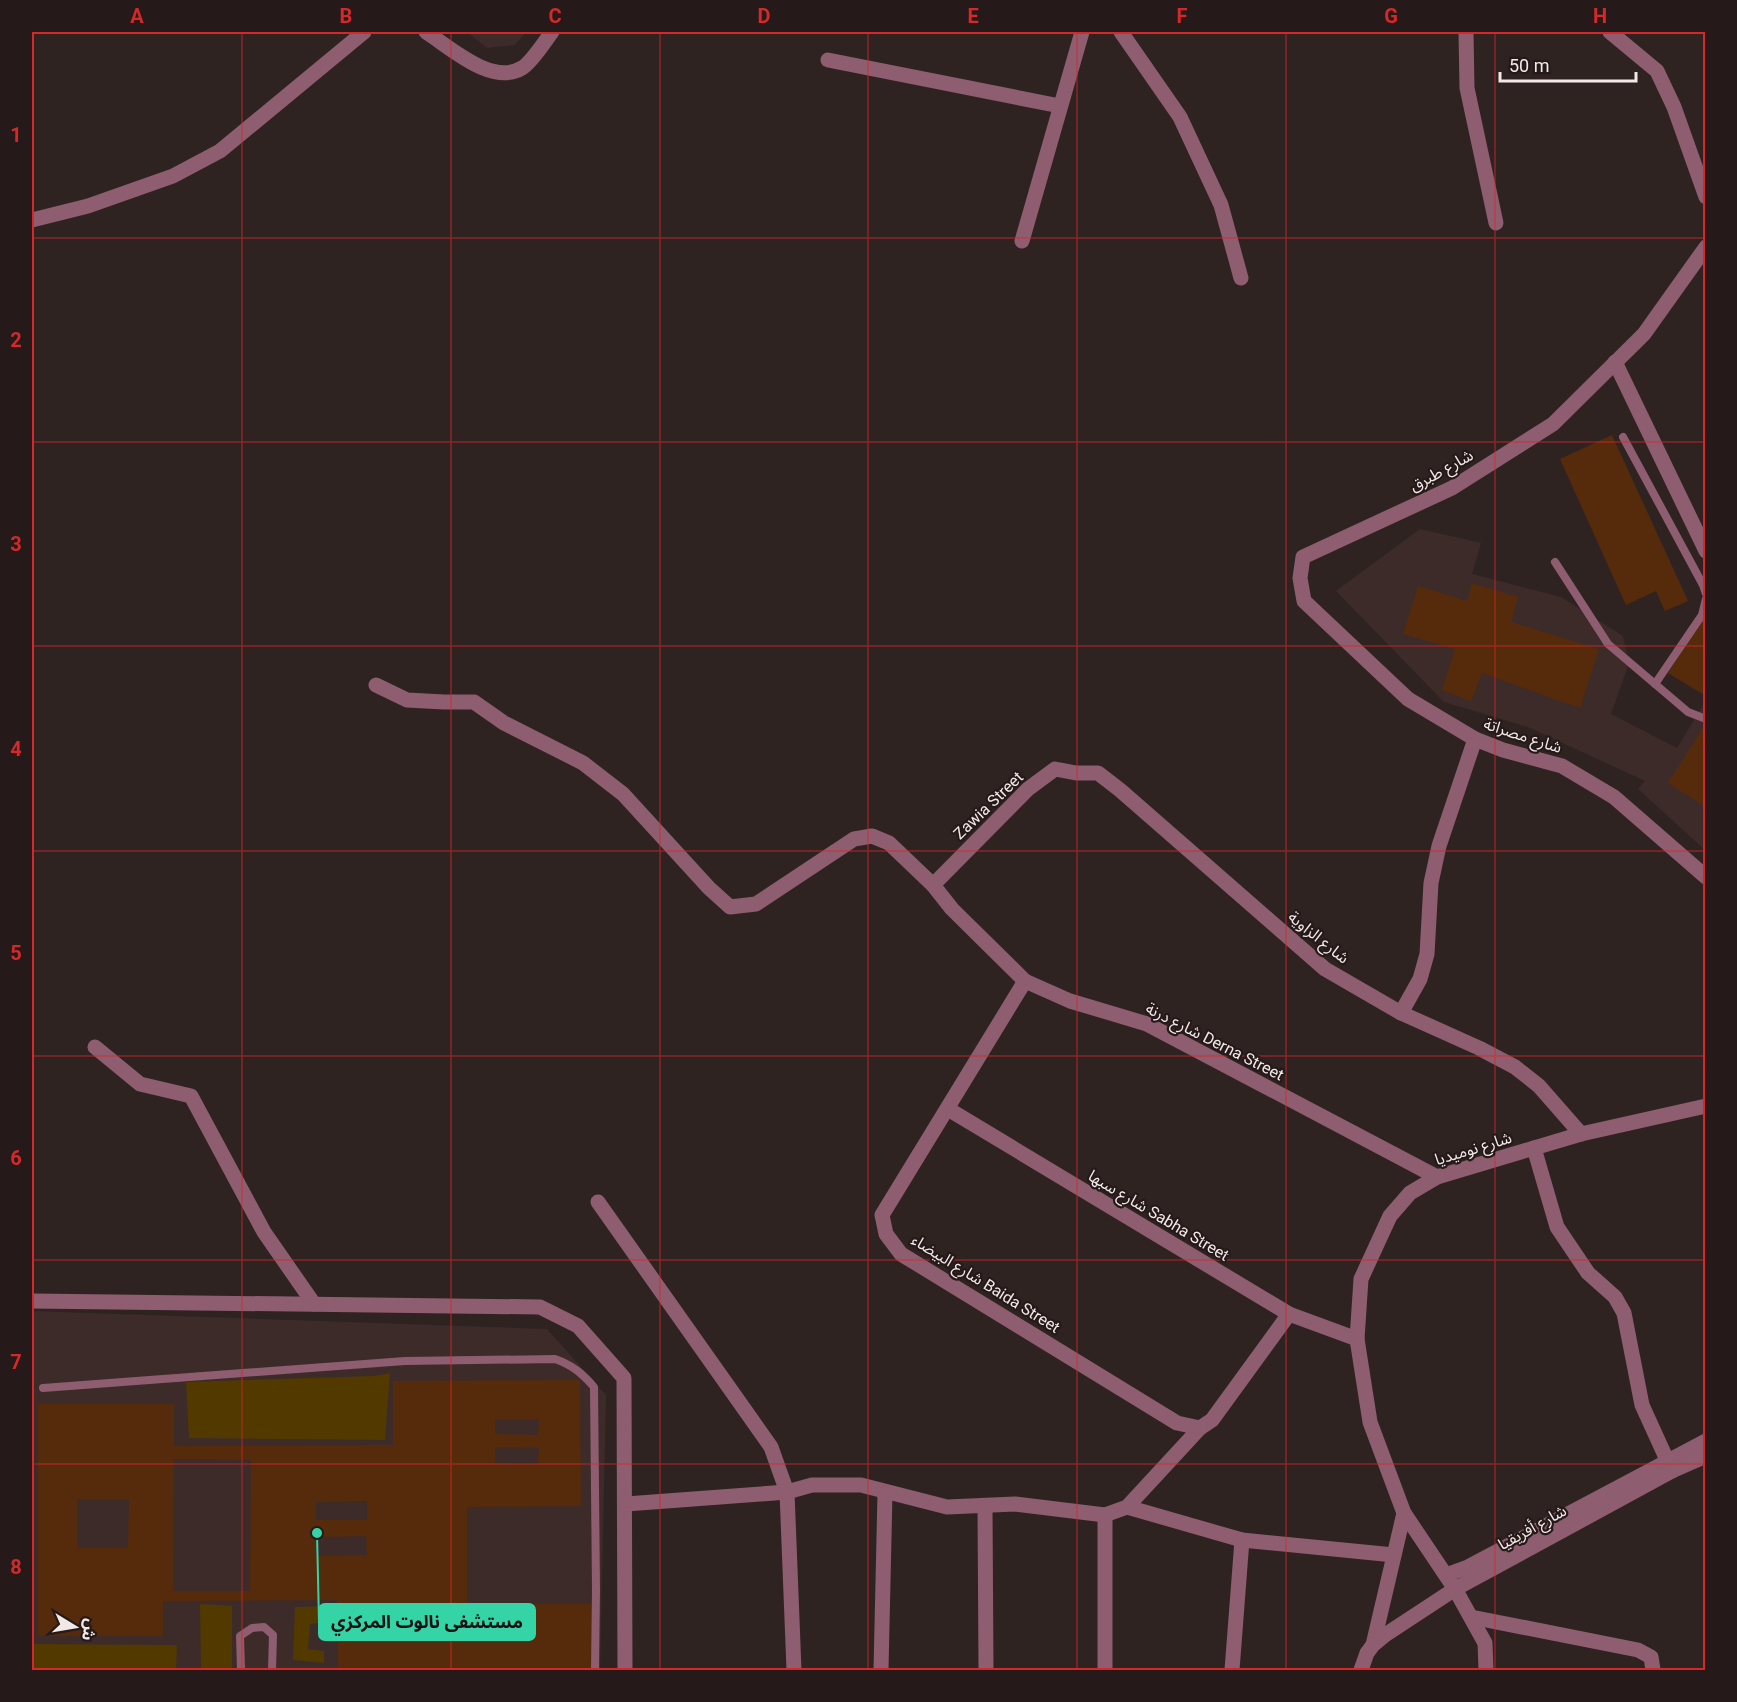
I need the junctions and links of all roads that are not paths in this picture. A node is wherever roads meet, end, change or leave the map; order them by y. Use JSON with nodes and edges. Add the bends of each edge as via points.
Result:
{"nodes":[{"id":1,"x":364,"y":32,"type":"edge"},
{"id":2,"x":426,"y":32,"type":"edge"},
{"id":3,"x":552,"y":32,"type":"edge"},
{"id":4,"x":1082,"y":32,"type":"edge"},
{"id":5,"x":1121,"y":32,"type":"edge"},
{"id":6,"x":1466,"y":32,"type":"edge"},
{"id":7,"x":1610,"y":32,"type":"edge"},
{"id":8,"x":828,"y":60,"type":"dead end"},
{"id":9,"x":1060,"y":106,"type":"junction"},
{"id":10,"x":1706,"y":197,"type":"edge"},
{"id":11,"x":32,"y":220,"type":"edge"},
{"id":12,"x":1496,"y":223,"type":"dead end"},
{"id":13,"x":1022,"y":241,"type":"dead end"},
{"id":14,"x":1706,"y":247,"type":"edge"},
{"id":15,"x":1241,"y":278,"type":"dead end"},
{"id":16,"x":1615,"y":362,"type":"junction"},
{"id":17,"x":1623,"y":437,"type":"dead end"},
{"id":18,"x":1706,"y":551,"type":"edge"},
{"id":19,"x":1555,"y":562,"type":"dead end"},
{"id":20,"x":1706,"y":594,"type":"edge"},
{"id":21,"x":1706,"y":599,"type":"edge"},
{"id":22,"x":1304,"y":601,"type":"joint"},
{"id":23,"x":1655,"y":684,"type":"junction"},
{"id":24,"x":376,"y":685,"type":"dead end"},
{"id":25,"x":1706,"y":719,"type":"edge"},
{"id":26,"x":1475,"y":740,"type":"junction"},
{"id":27,"x":1076,"y":773,"type":"joint"},
{"id":28,"x":1706,"y":877,"type":"edge"},
{"id":29,"x":933,"y":885,"type":"junction"},
{"id":30,"x":1025,"y":981,"type":"junction"},
{"id":31,"x":1401,"y":1014,"type":"junction"},
{"id":32,"x":94,"y":1047,"type":"dead end"},
{"id":33,"x":1706,"y":1106,"type":"edge"},
{"id":34,"x":948,"y":1109,"type":"junction"},
{"id":35,"x":1581,"y":1134,"type":"junction"},
{"id":36,"x":1534,"y":1148,"type":"junction"},
{"id":37,"x":1437,"y":1177,"type":"junction"},
{"id":38,"x":598,"y":1202,"type":"dead end"},
{"id":39,"x":32,"y":1301,"type":"edge"},
{"id":40,"x":314,"y":1304,"type":"junction"},
{"id":41,"x":1289,"y":1314,"type":"junction"},
{"id":42,"x":1357,"y":1339,"type":"junction"},
{"id":43,"x":43,"y":1388,"type":"dead end"},
{"id":44,"x":1200,"y":1428,"type":"junction"},
{"id":45,"x":1706,"y":1441,"type":"edge"},
{"id":46,"x":1706,"y":1456,"type":"edge"},
{"id":47,"x":1670,"y":1466,"type":"junction"},
{"id":48,"x":787,"y":1492,"type":"junction"},
{"id":49,"x":885,"y":1493,"type":"junction"},
{"id":50,"x":626,"y":1504,"type":"junction"},
{"id":51,"x":985,"y":1507,"type":"junction"},
{"id":52,"x":1127,"y":1507,"type":"junction"},
{"id":53,"x":1404,"y":1513,"type":"junction"},
{"id":54,"x":1105,"y":1515,"type":"junction"},
{"id":55,"x":1242,"y":1540,"type":"junction"},
{"id":56,"x":1394,"y":1555,"type":"junction"},
{"id":57,"x":1446,"y":1575,"type":"junction"},
{"id":58,"x":1455,"y":1589,"type":"junction"},
{"id":59,"x":1471,"y":1617,"type":"junction"},
{"id":60,"x":1373,"y":1645,"type":"junction"},
{"id":61,"x":241,"y":1671,"type":"edge"},
{"id":62,"x":272,"y":1671,"type":"edge"},
{"id":63,"x":595,"y":1671,"type":"edge"},
{"id":64,"x":626,"y":1671,"type":"edge"},
{"id":65,"x":794,"y":1671,"type":"edge"},
{"id":66,"x":881,"y":1671,"type":"edge"},
{"id":67,"x":986,"y":1671,"type":"edge"},
{"id":68,"x":1105,"y":1671,"type":"edge"},
{"id":69,"x":1233,"y":1671,"type":"edge"},
{"id":70,"x":1361,"y":1671,"type":"edge"},
{"id":71,"x":1486,"y":1671,"type":"edge"},
{"id":72,"x":1653,"y":1671,"type":"edge"}],
"edges":[{"from":1,"to":11,"type":"street","via":[[220,151],[162,180],[88,206]]},
{"from":2,"to":3,"type":"street","via":[[487,71],[506,74],[524,67]]},
{"from":4,"to":9,"type":"street"},
{"from":5,"to":15,"type":"street","via":[[1180,117],[1221,205]]},
{"from":6,"to":12,"type":"street","via":[[1467,87]]},
{"from":7,"to":10,"type":"street","via":[[1657,71]]},
{"from":8,"to":9,"type":"street"},
{"from":9,"to":13,"type":"street"},
{"from":14,"to":16,"type":"street","via":[[1644,334]]},
{"from":16,"to":18,"type":"street"},
{"from":16,"to":22,"type":"street","name":"شارع طبرق","via":[[1552,424],[1452,488],[1303,557],[1300,578]]},
{"from":17,"to":20,"type":"lane"},
{"from":19,"to":23,"type":"lane","via":[[1608,644]]},
{"from":21,"to":23,"type":"lane","via":[[1702,615]]},
{"from":22,"to":26,"type":"street","name":"شارع مصراتة","via":[[1408,699]]},
{"from":23,"to":25,"type":"lane","via":[[1688,712]]},
{"from":24,"to":29,"type":"street","name":"شارع درنة Derna Street","via":[[407,700],[474,702],[504,723],[583,763],[623,794],[730,907],[756,904],[854,839],[872,836],[889,843]]},
{"from":26,"to":28,"type":"street","name":"شارع مصراتة","via":[[1562,766],[1614,797]]},
{"from":26,"to":31,"type":"street","via":[[1439,846],[1431,883],[1427,954],[1420,979]]},
{"from":27,"to":29,"type":"street","name":"Zawia Street","via":[[1055,769],[1029,789]]},
{"from":27,"to":31,"type":"street","name":"شارع الزاوية","via":[[1098,773],[1325,969]]},
{"from":29,"to":30,"type":"street","name":"شارع درنة Derna Street"},
{"from":30,"to":34,"type":"street","name":"شارع البيضاء Baida Street"},
{"from":30,"to":37,"type":"street","name":"شارع درنة Derna Street","via":[[1070,1001],[1147,1024]]},
{"from":31,"to":35,"type":"street","name":"شارع الزاوية","via":[[1515,1067],[1539,1086]]},
{"from":32,"to":40,"type":"street","via":[[140,1084],[191,1096],[264,1232]]},
{"from":33,"to":35,"type":"street","name":"شارع نوميديا"},
{"from":34,"to":41,"type":"street","name":"شارع سبها Sabha Street"},
{"from":34,"to":44,"type":"street","name":"شارع البيضاء Baida Street","via":[[882,1215],[886,1234],[901,1254],[1177,1423]]},
{"from":35,"to":36,"type":"street","name":"شارع نوميديا"},
{"from":36,"to":37,"type":"street","name":"شارع نوميديا"},
{"from":36,"to":47,"type":"street","via":[[1557,1227],[1588,1273],[1615,1297],[1624,1313],[1642,1405]]},
{"from":37,"to":42,"type":"street","name":"شارع نوميديا","via":[[1410,1193],[1390,1216],[1361,1279]]},
{"from":38,"to":48,"type":"street","via":[[771,1447]]},
{"from":39,"to":40,"type":"street"},
{"from":40,"to":50,"type":"street","via":[[540,1307],[578,1326],[624,1378]]},
{"from":41,"to":42,"type":"street","name":"شارع سبها Sabha Street"},
{"from":41,"to":44,"type":"street","via":[[1212,1419]]},
{"from":42,"to":53,"type":"street","name":"شارع نوميديا","via":[[1370,1422]]},
{"from":43,"to":63,"type":"lane","via":[[405,1361],[555,1359],[571,1364],[594,1387]]},
{"from":44,"to":52,"type":"street"},
{"from":45,"to":47,"type":"street","name":"شارع أفريقيا"},
{"from":46,"to":47,"type":"street","name":"شارع أفريقيا"},
{"from":47,"to":57,"type":"street","name":"شارع أفريقيا"},
{"from":47,"to":58,"type":"street","name":"شارع أفريقيا"},
{"from":48,"to":49,"type":"street","via":[[812,1485],[861,1485]]},
{"from":48,"to":50,"type":"street"},
{"from":48,"to":65,"type":"street"},
{"from":49,"to":51,"type":"street","via":[[947,1508]]},
{"from":49,"to":66,"type":"street"},
{"from":50,"to":64,"type":"street"},
{"from":51,"to":54,"type":"street","via":[[1015,1504]]},
{"from":51,"to":67,"type":"street"},
{"from":52,"to":54,"type":"street"},
{"from":52,"to":55,"type":"street"},
{"from":53,"to":56,"type":"street"},
{"from":53,"to":57,"type":"street","name":"شارع نوميديا"},
{"from":54,"to":68,"type":"street"},
{"from":55,"to":56,"type":"street"},
{"from":55,"to":69,"type":"street"},
{"from":56,"to":60,"type":"street"},
{"from":57,"to":58,"type":"street","name":"شارع نوميديا"},
{"from":58,"to":59,"type":"street"},
{"from":58,"to":60,"type":"street"},
{"from":59,"to":71,"type":"street","via":[[1485,1643]]},
{"from":59,"to":72,"type":"street","via":[[1638,1650],[1651,1657]]},
{"from":60,"to":70,"type":"street"},
{"from":61,"to":62,"type":"lane","via":[[240,1636],[252,1628],[264,1627],[273,1635]]}]}
